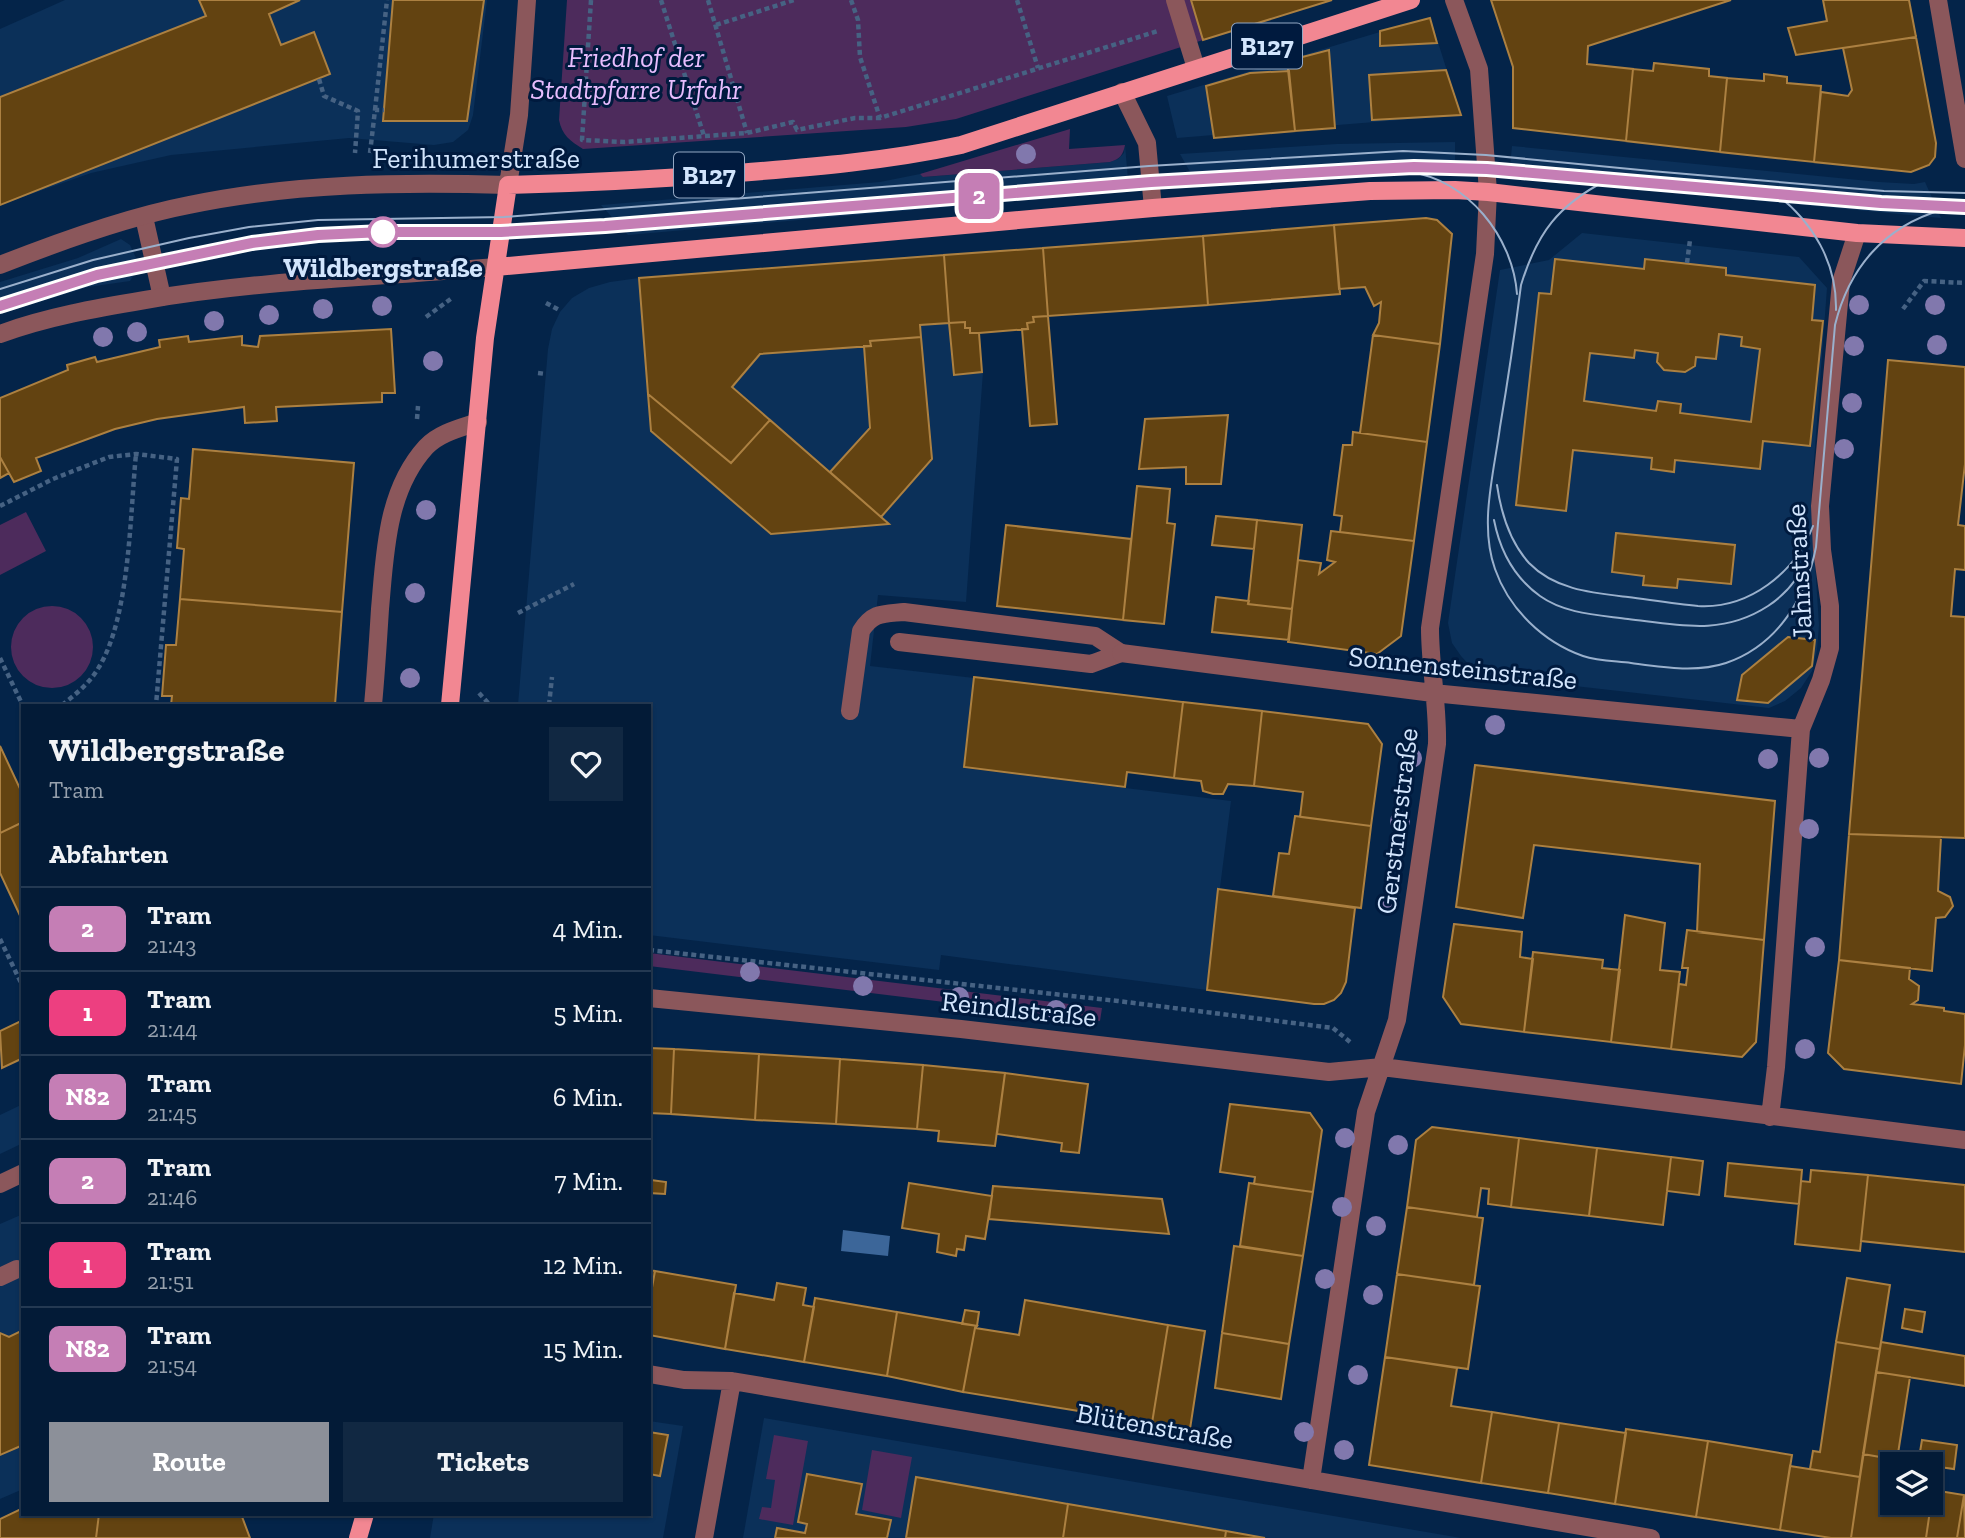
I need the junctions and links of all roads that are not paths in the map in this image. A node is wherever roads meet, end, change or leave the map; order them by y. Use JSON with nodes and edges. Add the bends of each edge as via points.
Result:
{"nodes":[{"id":1,"x":527,"y":0,"type":"edge"},
{"id":2,"x":1175,"y":0,"type":"edge"},
{"id":3,"x":1411,"y":0,"type":"edge"},
{"id":4,"x":1454,"y":0,"type":"edge"},
{"id":5,"x":1938,"y":0,"type":"edge"},
{"id":6,"x":1196,"y":68,"type":"junction"},
{"id":7,"x":1122,"y":92,"type":"junction"},
{"id":8,"x":1965,"y":159,"type":"edge"},
{"id":9,"x":509,"y":185,"type":"junction"},
{"id":10,"x":1488,"y":192,"type":"junction"},
{"id":11,"x":1153,"y":208,"type":"junction"},
{"id":12,"x":144,"y":216,"type":"junction"},
{"id":13,"x":1857,"y":233,"type":"junction"},
{"id":14,"x":1965,"y":238,"type":"edge"},
{"id":15,"x":0,"y":265,"type":"edge"},
{"id":16,"x":496,"y":267,"type":"junction"},
{"id":17,"x":162,"y":297,"type":"junction"},
{"id":18,"x":0,"y":334,"type":"edge"},
{"id":19,"x":478,"y":422,"type":"junction"},
{"id":20,"x":899,"y":642,"type":"dead end"},
{"id":21,"x":1121,"y":653,"type":"junction"},
{"id":22,"x":1433,"y":693,"type":"junction"},
{"id":23,"x":373,"y":704,"type":"edge"},
{"id":24,"x":450,"y":704,"type":"edge"},
{"id":25,"x":850,"y":711,"type":"dead end"},
{"id":26,"x":1801,"y":729,"type":"junction"},
{"id":27,"x":651,"y":998,"type":"edge"},
{"id":28,"x":1382,"y":1068,"type":"junction"},
{"id":29,"x":1770,"y":1117,"type":"junction"},
{"id":30,"x":1965,"y":1140,"type":"edge"},
{"id":31,"x":21,"y":1174,"type":"edge"},
{"id":32,"x":0,"y":1184,"type":"edge"},
{"id":33,"x":17,"y":1269,"type":"dead end"},
{"id":34,"x":0,"y":1278,"type":"edge"},
{"id":35,"x":651,"y":1374,"type":"edge"},
{"id":36,"x":732,"y":1381,"type":"junction"},
{"id":37,"x":1311,"y":1480,"type":"junction"},
{"id":38,"x":364,"y":1516,"type":"edge"},
{"id":39,"x":358,"y":1538,"type":"edge"},
{"id":40,"x":704,"y":1538,"type":"edge"},
{"id":41,"x":1651,"y":1538,"type":"edge"}],
"edges":[{"from":1,"to":9,"type":"street"},
{"from":2,"to":6,"type":"street"},
{"from":3,"to":6,"type":"main road","number":"B127"},
{"from":4,"to":10,"type":"street","name":"Gerstnerstraße","via":[[1479,69]]},
{"from":5,"to":8,"type":"street"},
{"from":6,"to":7,"type":"main road","number":"B127"},
{"from":7,"to":9,"type":"main road","name":"Ferihumerstraße","number":"B127","via":[[961,145],[909,156],[603,183]]},
{"from":7,"to":11,"type":"street","via":[[1147,143]]},
{"from":9,"to":12,"type":"street","name":"Ferihumerstraße","via":[[327,187],[237,197]]},
{"from":9,"to":16,"type":"main road"},
{"from":10,"to":11,"type":"main road","via":[[1370,191]]},
{"from":10,"to":13,"type":"main road"},
{"from":10,"to":22,"type":"street","name":"Gerstnerstraße","via":[[1485,254],[1430,628]]},
{"from":11,"to":16,"type":"main road"},
{"from":12,"to":15,"type":"street","name":"Ferihumerstraße"},
{"from":12,"to":17,"type":"street"},
{"from":13,"to":14,"type":"main road"},
{"from":13,"to":26,"type":"street","name":"Jahnstraße","via":[[1841,282],[1820,506],[1830,648]]},
{"from":16,"to":17,"type":"street","via":[[248,285]]},
{"from":16,"to":19,"type":"main road"},
{"from":17,"to":18,"type":"street"},
{"from":19,"to":23,"type":"street","via":[[443,434],[427,446],[395,502],[385,541]]},
{"from":19,"to":24,"type":"main road"},
{"from":20,"to":21,"type":"street","via":[[1091,664]]},
{"from":21,"to":22,"type":"street","name":"Sonnensteinstraße"},
{"from":21,"to":25,"type":"street","via":[[1095,636],[904,612],[879,614],[861,631]]},
{"from":22,"to":26,"type":"street","name":"Sonnensteinstraße"},
{"from":22,"to":28,"type":"street","name":"Gerstnerstraße","via":[[1435,757],[1397,1020]]},
{"from":26,"to":29,"type":"street","name":"Jahnstraße"},
{"from":27,"to":28,"type":"street","name":"Reindlstraße","via":[[961,1028],[1329,1072]]},
{"from":28,"to":29,"type":"street","name":"Reindlstraße"},
{"from":28,"to":37,"type":"street","name":"Gerstnerstraße","via":[[1366,1112]]},
{"from":29,"to":30,"type":"street","name":"Reindlstraße"},
{"from":31,"to":32,"type":"street"},
{"from":33,"to":34,"type":"street"},
{"from":35,"to":36,"type":"street","name":"Blütenstraße"},
{"from":36,"to":37,"type":"street","name":"Blütenstraße"},
{"from":36,"to":40,"type":"street"},
{"from":37,"to":41,"type":"street","name":"Blütenstraße"},
{"from":38,"to":39,"type":"main road"}]}
